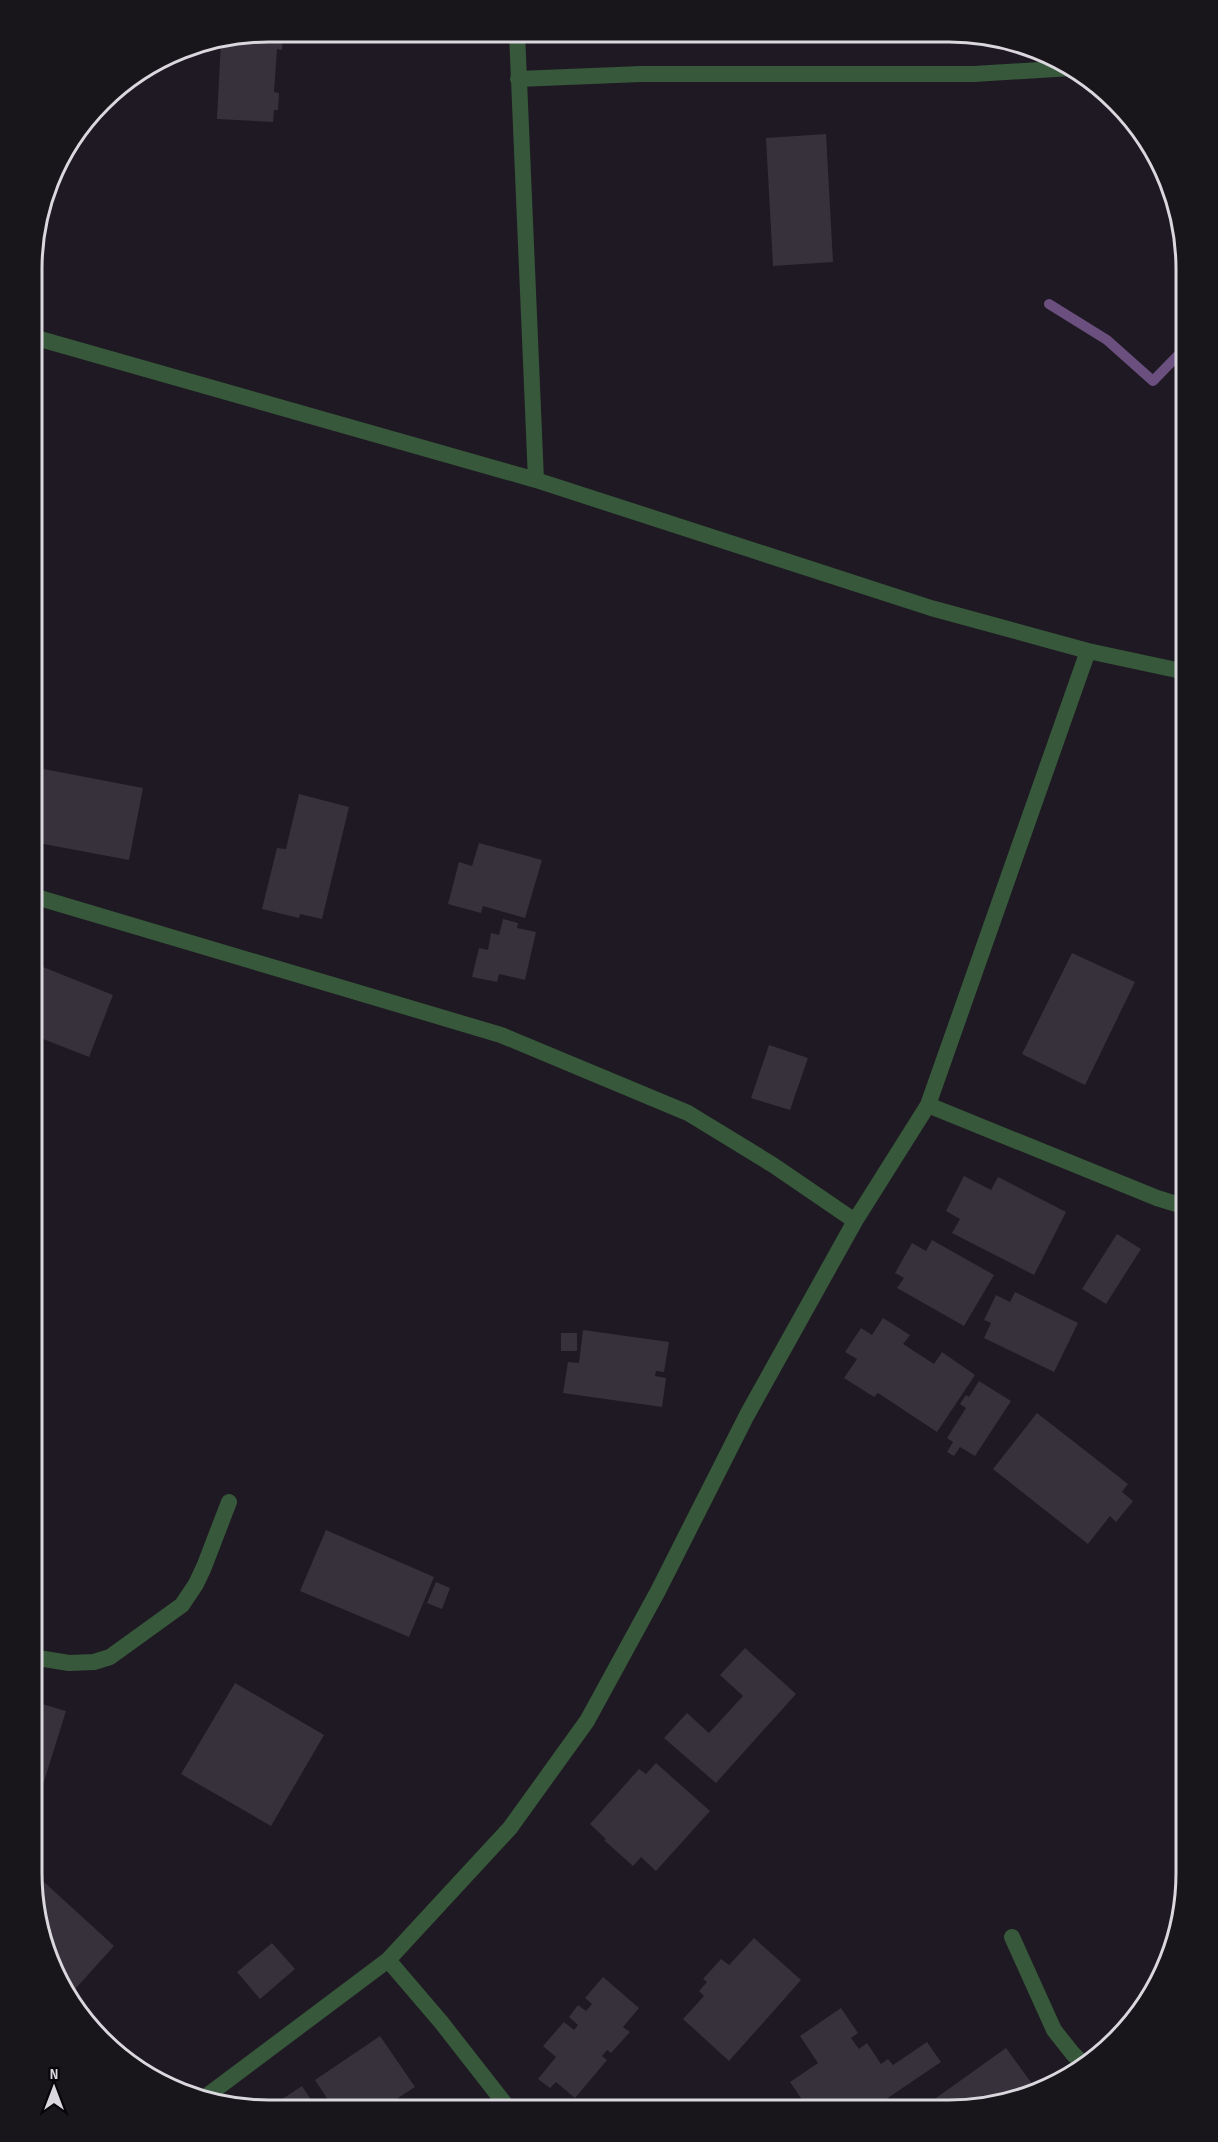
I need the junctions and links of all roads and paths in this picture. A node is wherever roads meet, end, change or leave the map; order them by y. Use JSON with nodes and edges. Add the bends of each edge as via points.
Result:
{"nodes":[{"id":1,"x":517,"y":42,"type":"edge"},
{"id":2,"x":1057,"y":69,"type":"edge"},
{"id":3,"x":518,"y":79,"type":"junction"},
{"id":4,"x":42,"y":341,"type":"edge"},
{"id":5,"x":536,"y":480,"type":"junction"},
{"id":6,"x":1088,"y":651,"type":"junction"},
{"id":7,"x":1176,"y":670,"type":"edge"},
{"id":8,"x":42,"y":899,"type":"edge"},
{"id":9,"x":928,"y":1105,"type":"junction"},
{"id":10,"x":1176,"y":1204,"type":"edge"},
{"id":11,"x":855,"y":1221,"type":"junction"},
{"id":12,"x":229,"y":1502,"type":"dead end"},
{"id":13,"x":42,"y":1659,"type":"edge"},
{"id":14,"x":1012,"y":1937,"type":"dead end"},
{"id":15,"x":388,"y":1960,"type":"junction"},
{"id":16,"x":1079,"y":2059,"type":"edge"},
{"id":17,"x":211,"y":2092,"type":"edge"},
{"id":18,"x":502,"y":2100,"type":"edge"}],
"edges":[{"from":1,"to":3,"type":"street"},
{"from":2,"to":3,"type":"street","via":[[974,74],[640,74]]},
{"from":3,"to":5,"type":"street"},
{"from":4,"to":5,"type":"street"},
{"from":5,"to":6,"type":"street","via":[[931,608]]},
{"from":6,"to":7,"type":"street"},
{"from":6,"to":9,"type":"street"},
{"from":8,"to":11,"type":"street","via":[[501,1035],[688,1113]]},
{"from":9,"to":10,"type":"street"},
{"from":9,"to":11,"type":"street"},
{"from":11,"to":15,"type":"street","via":[[747,1415],[587,1721],[510,1828]]},
{"from":12,"to":13,"type":"street","via":[[200,1575],[182,1605],[110,1656],[94,1662],[69,1663]]},
{"from":14,"to":16,"type":"street","via":[[1054,2030]]},
{"from":15,"to":17,"type":"street"},
{"from":15,"to":18,"type":"street"}]}
